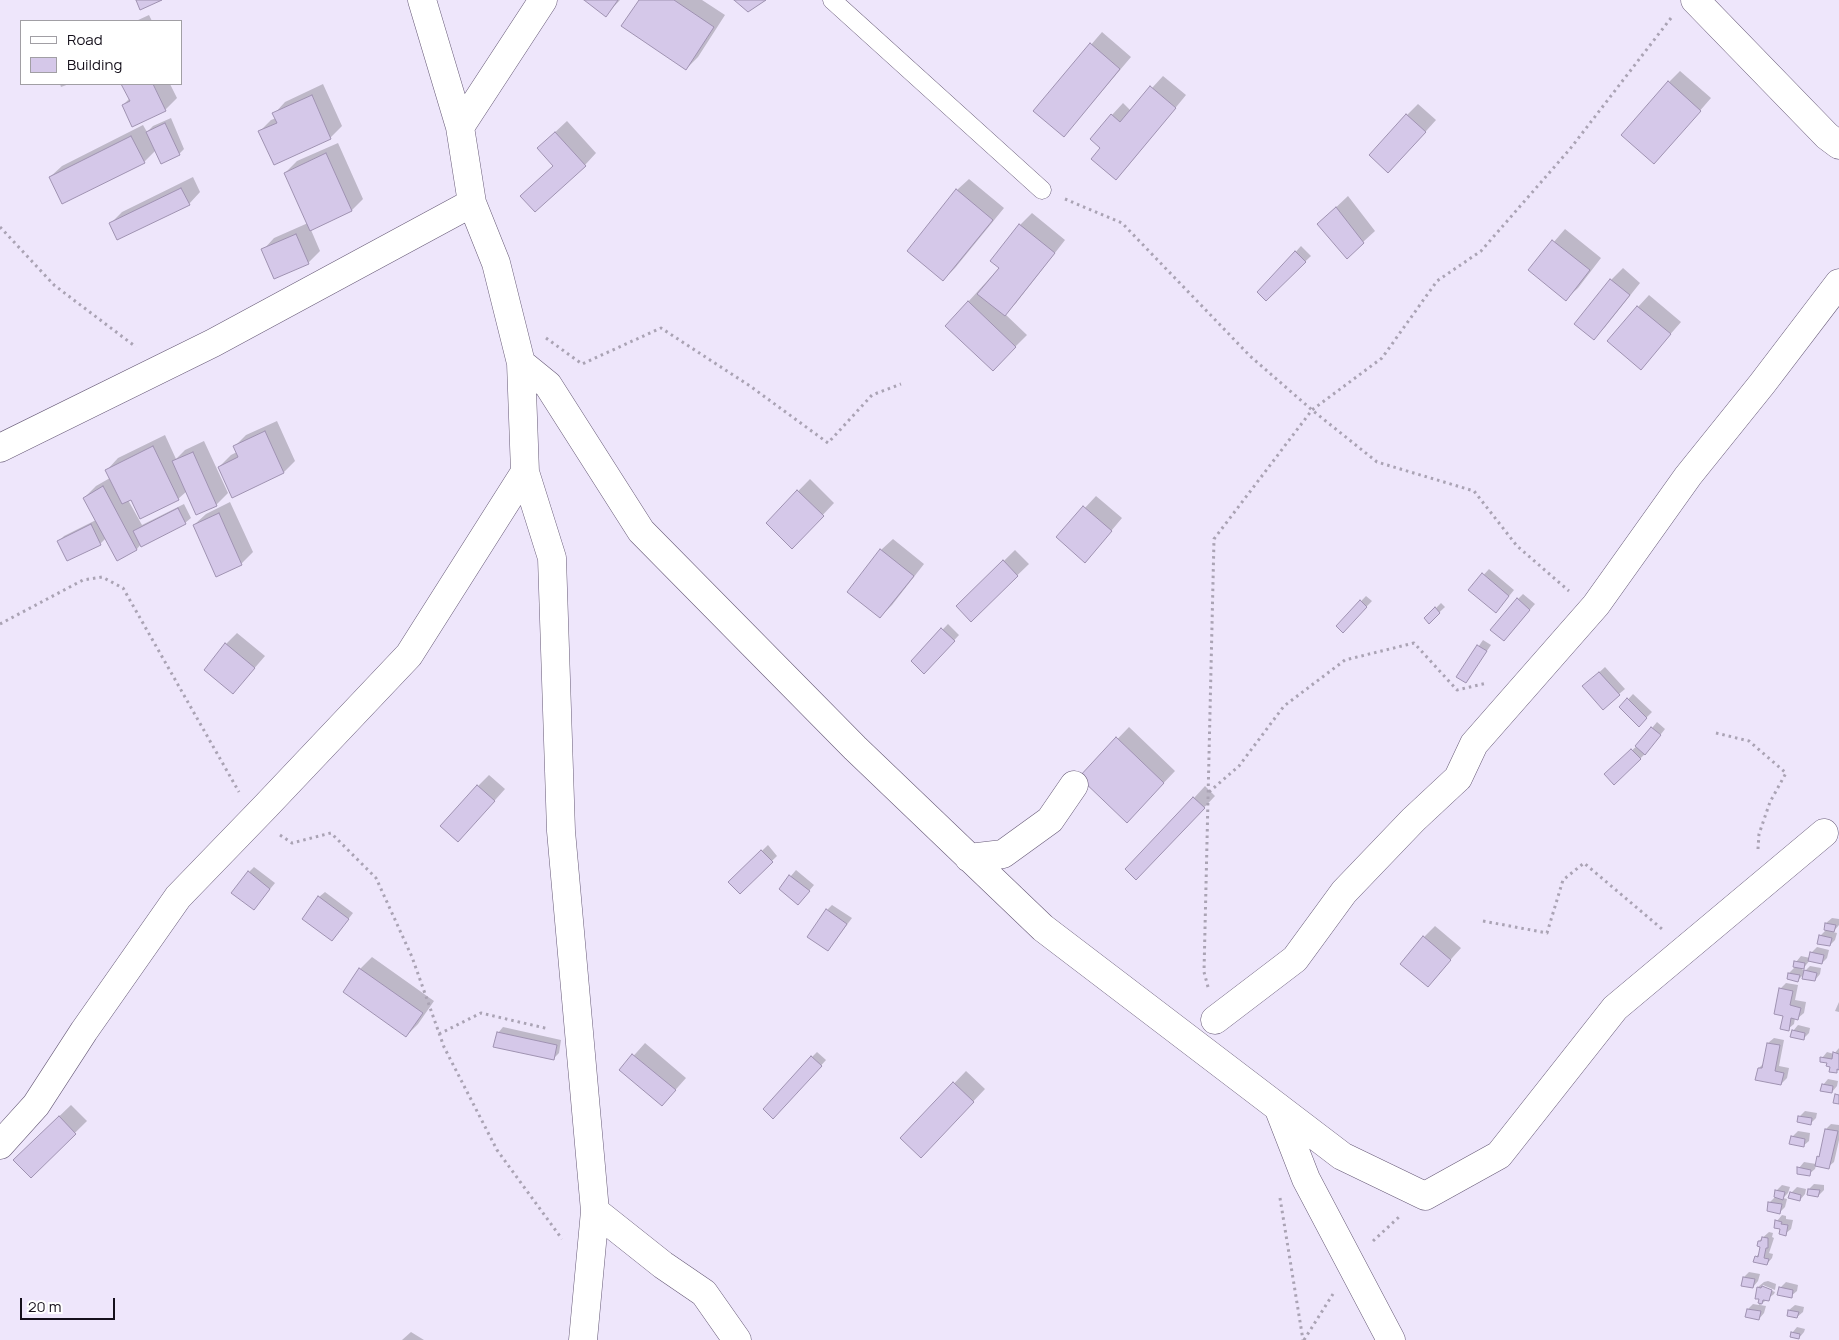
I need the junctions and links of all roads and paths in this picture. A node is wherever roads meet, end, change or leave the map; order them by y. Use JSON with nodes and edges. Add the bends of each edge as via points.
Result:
{"nodes":[{"id":1,"x":422,"y":0,"type":"edge"},
{"id":2,"x":544,"y":0,"type":"edge"},
{"id":3,"x":832,"y":0,"type":"edge"},
{"id":4,"x":1695,"y":0,"type":"edge"},
{"id":5,"x":1672,"y":16,"type":"dead end"},
{"id":6,"x":460,"y":127,"type":"junction"},
{"id":7,"x":1839,"y":145,"type":"edge"},
{"id":8,"x":1042,"y":190,"type":"joint"},
{"id":9,"x":472,"y":203,"type":"junction"},
{"id":10,"x":0,"y":227,"type":"edge"},
{"id":11,"x":1839,"y":283,"type":"edge"},
{"id":12,"x":544,"y":336,"type":"dead end"},
{"id":13,"x":521,"y":363,"type":"junction"},
{"id":14,"x":162,"y":367,"type":"junction"},
{"id":15,"x":901,"y":384,"type":"dead end"},
{"id":16,"x":1312,"y":410,"type":"junction"},
{"id":17,"x":0,"y":448,"type":"edge"},
{"id":18,"x":524,"y":472,"type":"junction"},
{"id":19,"x":1596,"y":605,"type":"junction"},
{"id":20,"x":0,"y":624,"type":"edge"},
{"id":21,"x":1508,"y":703,"type":"junction"},
{"id":22,"x":1716,"y":733,"type":"dead end"},
{"id":23,"x":1074,"y":785,"type":"dead end"},
{"id":24,"x":1208,"y":792,"type":"junction"},
{"id":25,"x":254,"y":818,"type":"junction"},
{"id":26,"x":1824,"y":834,"type":"dead end"},
{"id":27,"x":969,"y":858,"type":"junction"},
{"id":28,"x":1755,"y":892,"type":"junction"},
{"id":29,"x":1483,"y":921,"type":"dead end"},
{"id":30,"x":1685,"y":950,"type":"junction"},
{"id":31,"x":1215,"y":1020,"type":"joint"},
{"id":32,"x":439,"y":1034,"type":"junction"},
{"id":33,"x":578,"y":1036,"type":"junction"},
{"id":34,"x":1278,"y":1107,"type":"junction"},
{"id":35,"x":0,"y":1145,"type":"edge"},
{"id":36,"x":1280,"y":1196,"type":"dead end"},
{"id":37,"x":595,"y":1211,"type":"junction"},
{"id":38,"x":583,"y":1340,"type":"edge"},
{"id":39,"x":737,"y":1340,"type":"edge"},
{"id":40,"x":1303,"y":1340,"type":"edge"},
{"id":41,"x":1391,"y":1340,"type":"edge"}],
"edges":[{"from":1,"to":6,"type":"street"},
{"from":2,"to":6,"type":"street"},
{"from":3,"to":8,"type":"lane"},
{"from":4,"to":7,"type":"street"},
{"from":5,"to":16,"type":"path","via":[[1570,149],[1481,251],[1437,281],[1382,358]]},
{"from":6,"to":9,"type":"street"},
{"from":8,"to":16,"type":"path","via":[[1122,223],[1250,356]]},
{"from":9,"to":13,"type":"street","via":[[496,263]]},
{"from":9,"to":14,"type":"street","via":[[213,343]]},
{"from":10,"to":14,"type":"path","via":[[54,285]]},
{"from":11,"to":19,"type":"street","via":[[1688,476]]},
{"from":12,"to":15,"type":"path","via":[[582,364],[661,328],[750,386],[828,443],[872,395]]},
{"from":13,"to":18,"type":"street"},
{"from":13,"to":27,"type":"street","via":[[548,385],[640,531]]},
{"from":14,"to":17,"type":"street"},
{"from":16,"to":19,"type":"path","via":[[1377,462],[1474,491],[1517,546],[1576,596]]},
{"from":16,"to":24,"type":"path","via":[[1214,540]]},
{"from":18,"to":25,"type":"street","via":[[408,655]]},
{"from":18,"to":33,"type":"street","via":[[552,558],[561,831]]},
{"from":19,"to":21,"type":"street"},
{"from":20,"to":25,"type":"path","via":[[83,580],[102,577],[123,588]]},
{"from":21,"to":24,"type":"path","via":[[1490,682],[1457,690],[1414,643],[1345,660],[1284,706],[1238,766]]},
{"from":21,"to":31,"type":"street","via":[[1474,744],[1458,778],[1344,892],[1295,959]]},
{"from":22,"to":28,"type":"path","via":[[1749,741],[1786,772],[1770,802],[1759,834]]},
{"from":23,"to":27,"type":"street","via":[[1050,820],[1004,854]]},
{"from":24,"to":31,"type":"path","via":[[1204,972]]},
{"from":25,"to":32,"type":"path","via":[[292,843],[331,833],[376,878],[412,957]]},
{"from":25,"to":35,"type":"street","via":[[178,897],[36,1105]]},
{"from":26,"to":28,"type":"street"},
{"from":27,"to":34,"type":"street","via":[[1043,928]]},
{"from":28,"to":30,"type":"street"},
{"from":29,"to":30,"type":"path","via":[[1547,933],[1563,880],[1584,863]]},
{"from":30,"to":34,"type":"street","via":[[1615,1008],[1499,1156],[1425,1196],[1342,1156]]},
{"from":32,"to":33,"type":"path","via":[[481,1013]]},
{"from":32,"to":37,"type":"path","via":[[497,1150],[566,1244]]},
{"from":33,"to":37,"type":"street"},
{"from":34,"to":41,"type":"street","via":[[1306,1179]]},
{"from":36,"to":40,"type":"path"},
{"from":37,"to":38,"type":"street"},
{"from":37,"to":39,"type":"street","via":[[662,1265],[704,1293]]}]}
